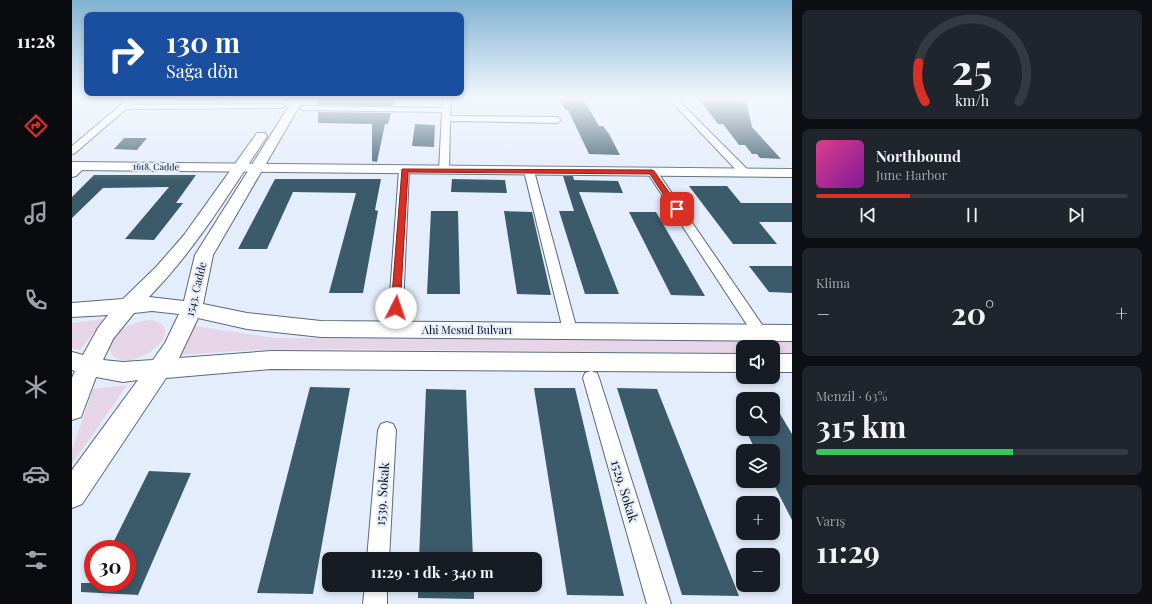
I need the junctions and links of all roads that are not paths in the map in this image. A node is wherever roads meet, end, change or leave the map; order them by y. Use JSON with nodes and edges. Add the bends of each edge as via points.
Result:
{"nodes":[{"id":1,"x":101,"y":126,"type":"edge"},
{"id":2,"x":271,"y":126,"type":"edge"},
{"id":3,"x":282,"y":126,"type":"edge"},
{"id":4,"x":446,"y":126,"type":"edge"},
{"id":5,"x":699,"y":126,"type":"edge"},
{"id":6,"x":72,"y":151,"type":"edge"},
{"id":7,"x":248,"y":168,"type":"junction"},
{"id":8,"x":75,"y":169,"type":"edge"},
{"id":9,"x":404,"y":170,"type":"junction"},
{"id":10,"x":444,"y":170,"type":"junction"},
{"id":11,"x":529,"y":171,"type":"junction"},
{"id":12,"x":652,"y":172,"type":"junction"},
{"id":13,"x":745,"y":173,"type":"junction"},
{"id":14,"x":790,"y":174,"type":"edge"},
{"id":15,"x":130,"y":306,"type":"junction"},
{"id":16,"x":396,"y":308,"type":"dead end"},
{"id":17,"x":192,"y":309,"type":"junction"},
{"id":18,"x":72,"y":310,"type":"edge"},
{"id":19,"x":570,"y":330,"type":"junction"},
{"id":20,"x":760,"y":333,"type":"junction"},
{"id":21,"x":792,"y":333,"type":"edge"},
{"id":22,"x":80,"y":363,"type":"edge"},
{"id":23,"x":736,"y":363,"type":"edge"},
{"id":24,"x":780,"y":363,"type":"edge"},
{"id":25,"x":792,"y":363,"type":"edge"},
{"id":26,"x":160,"y":369,"type":"junction"},
{"id":27,"x":591,"y":378,"type":"dead end"},
{"id":28,"x":72,"y":409,"type":"edge"},
{"id":29,"x":387,"y":430,"type":"dead end"},
{"id":30,"x":72,"y":494,"type":"edge"},
{"id":31,"x":378,"y":552,"type":"edge"},
{"id":32,"x":376,"y":592,"type":"edge"},
{"id":33,"x":375,"y":604,"type":"edge"},
{"id":34,"x":659,"y":604,"type":"edge"}],
"edges":[{"from":1,"to":6,"type":"street"},
{"from":2,"to":7,"type":"main road","name":"1543. Cadde"},
{"from":3,"to":7,"type":"main road","name":"1543. Cadde"},
{"from":4,"to":10,"type":"street"},
{"from":5,"to":13,"type":"street"},
{"from":7,"to":8,"type":"street","name":"1618. Cadde"},
{"from":7,"to":9,"type":"street","name":"1618. Cadde"},
{"from":7,"to":15,"type":"main road","name":"1543. Cadde","via":[[160,276]]},
{"from":7,"to":17,"type":"main road","name":"1543. Cadde","via":[[204,255]]},
{"from":9,"to":10,"type":"street","name":"1618. Cadde"},
{"from":9,"to":16,"type":"street"},
{"from":10,"to":11,"type":"street","name":"1618. Cadde"},
{"from":11,"to":12,"type":"street","name":"1618. Cadde"},
{"from":11,"to":19,"type":"street"},
{"from":12,"to":13,"type":"street","name":"1618. Cadde"},
{"from":12,"to":20,"type":"street"},
{"from":13,"to":14,"type":"street","name":"1618. Cadde"},
{"from":15,"to":17,"type":"main road","name":"Ahi Mesud Bulvarı","via":[[158,305]]},
{"from":15,"to":18,"type":"main road","name":"Ahi Mesud Bulvarı"},
{"from":15,"to":22,"type":"main road","name":"1543. Cadde"},
{"from":17,"to":19,"type":"main road","name":"Ahi Mesud Bulvarı","via":[[247,321],[321,329]]},
{"from":17,"to":26,"type":"main road","name":"1543. Cadde","via":[[173,349]]},
{"from":19,"to":20,"type":"main road","name":"Ahi Mesud Bulvarı"},
{"from":20,"to":21,"type":"main road","name":"Ahi Mesud Bulvarı"},
{"from":22,"to":26,"type":"main road","via":[[123,372]]},
{"from":22,"to":28,"type":"main road","name":"1543. Cadde"},
{"from":23,"to":26,"type":"main road","via":[[271,360]]},
{"from":24,"to":25,"type":"main road"},
{"from":26,"to":30,"type":"main road","name":"1543. Cadde"},
{"from":27,"to":34,"type":"street","name":"1529. Sokak"},
{"from":29,"to":31,"type":"street","name":"1539. Sokak"},
{"from":32,"to":33,"type":"street"}]}
